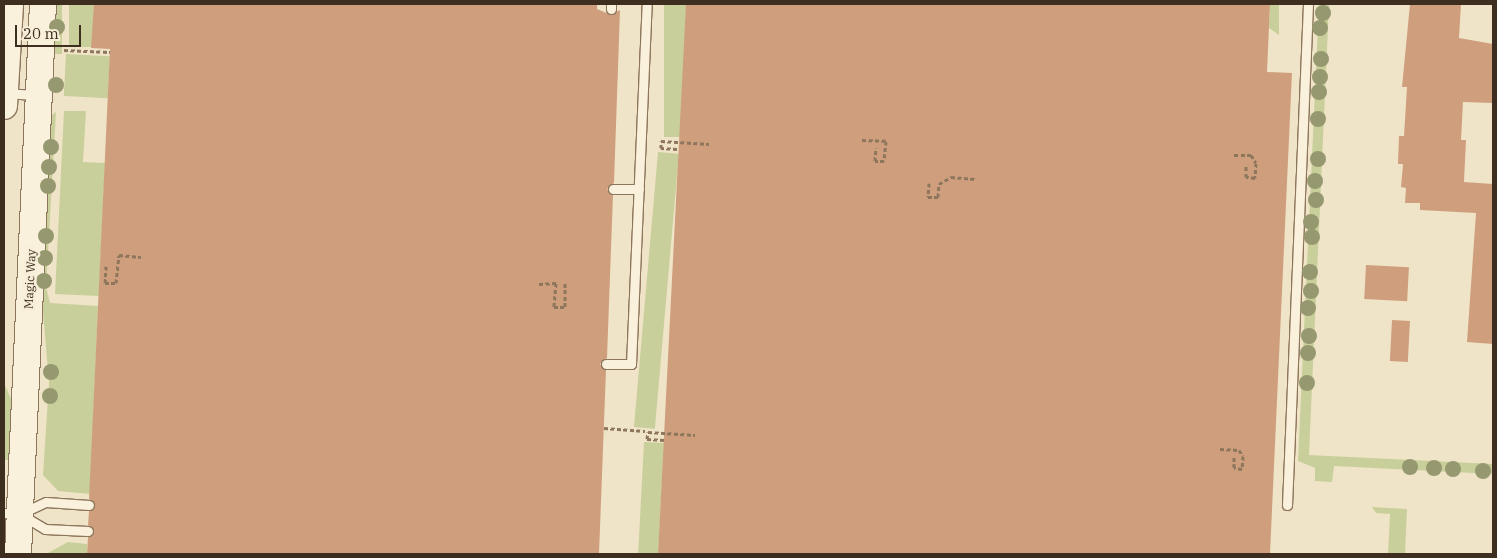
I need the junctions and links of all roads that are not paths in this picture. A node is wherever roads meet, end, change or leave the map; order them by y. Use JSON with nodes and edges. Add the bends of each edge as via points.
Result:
{"nodes":[{"id":1,"x":10,"y":4,"type":"edge"},
{"id":2,"x":43,"y":4,"type":"edge"},
{"id":3,"x":647,"y":4,"type":"edge"},
{"id":4,"x":1308,"y":4,"type":"edge"},
{"id":5,"x":38,"y":95,"type":"junction"},
{"id":6,"x":4,"y":97,"type":"edge"},
{"id":7,"x":639,"y":189,"type":"junction"},
{"id":8,"x":613,"y":190,"type":"dead end"},
{"id":9,"x":606,"y":364,"type":"dead end"},
{"id":10,"x":89,"y":505,"type":"dead end"},
{"id":11,"x":1287,"y":505,"type":"dead end"},
{"id":12,"x":12,"y":513,"type":"edge"},
{"id":13,"x":88,"y":531,"type":"dead end"},
{"id":14,"x":18,"y":554,"type":"edge"}],
"edges":[{"from":1,"to":6,"type":"street"},
{"from":2,"to":5,"type":"street","name":"Magic Way"},
{"from":3,"to":7,"type":"lane"},
{"from":4,"to":11,"type":"lane"},
{"from":5,"to":6,"type":"lane"},
{"from":5,"to":12,"type":"street","name":"Magic Way"},
{"from":7,"to":8,"type":"lane"},
{"from":7,"to":9,"type":"lane","via":[[631,364]]},
{"from":10,"to":12,"type":"lane","via":[[46,502]]},
{"from":12,"to":13,"type":"lane","via":[[45,529]]},
{"from":12,"to":14,"type":"street","name":"Magic Way"}]}
